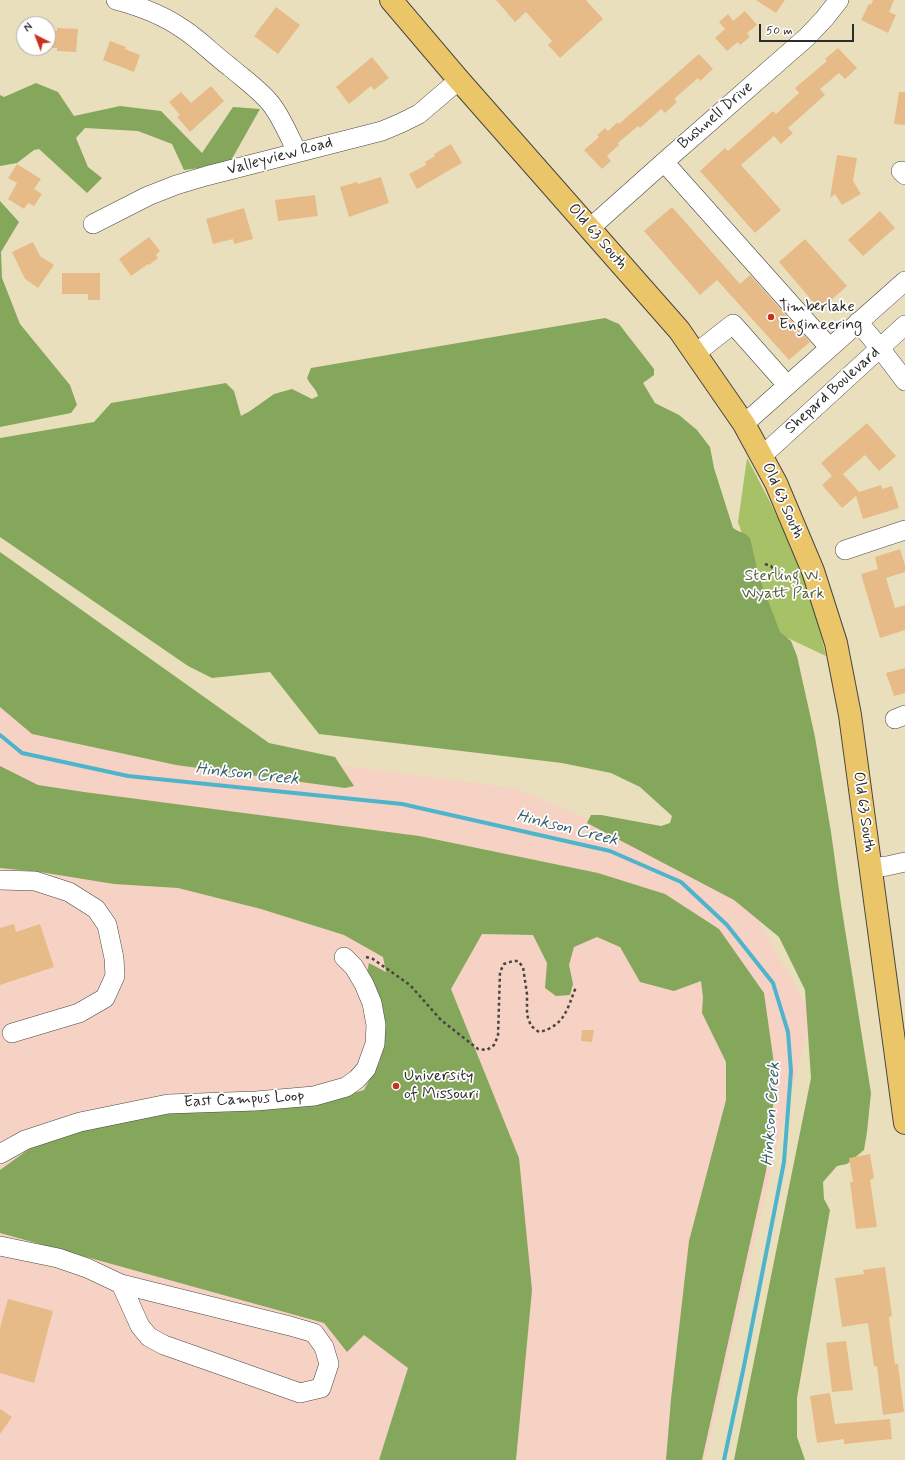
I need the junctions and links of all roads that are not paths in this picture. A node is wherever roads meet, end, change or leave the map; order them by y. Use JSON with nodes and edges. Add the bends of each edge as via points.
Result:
{"nodes":[{"id":1,"x":116,"y":0,"type":"edge"},
{"id":2,"x":838,"y":0,"type":"edge"},
{"id":3,"x":399,"y":3,"type":"edge"},
{"id":4,"x":459,"y":80,"type":"junction"},
{"id":5,"x":296,"y":152,"type":"junction"},
{"id":6,"x":664,"y":162,"type":"junction"},
{"id":7,"x":93,"y":224,"type":"dead end"},
{"id":8,"x":589,"y":229,"type":"junction"},
{"id":9,"x":905,"y":281,"type":"edge"},
{"id":10,"x":858,"y":322,"type":"junction"},
{"id":11,"x":905,"y":326,"type":"edge"},
{"id":12,"x":829,"y":347,"type":"junction"},
{"id":13,"x":880,"y":348,"type":"junction"},
{"id":14,"x":696,"y":354,"type":"junction"},
{"id":15,"x":905,"y":381,"type":"edge"},
{"id":16,"x":787,"y":385,"type":"junction"},
{"id":17,"x":744,"y":424,"type":"junction"},
{"id":18,"x":762,"y":456,"type":"junction"},
{"id":19,"x":905,"y":530,"type":"edge"},
{"id":20,"x":845,"y":550,"type":"dead end"},
{"id":21,"x":905,"y":862,"type":"edge"},
{"id":22,"x":871,"y":868,"type":"junction"},
{"id":23,"x":0,"y":880,"type":"edge"},
{"id":24,"x":346,"y":960,"type":"road end"},
{"id":25,"x":12,"y":1033,"type":"dead end"},
{"id":26,"x":905,"y":1123,"type":"edge"},
{"id":27,"x":0,"y":1154,"type":"edge"},
{"id":28,"x":0,"y":1246,"type":"edge"},
{"id":29,"x":121,"y":1284,"type":"junction"}],
"edges":[{"from":1,"to":5,"type":"street","via":[[151,12],[174,24],[244,78],[274,108]]},
{"from":2,"to":6,"type":"street","name":"Bushnell Drive","via":[[807,37]]},
{"from":3,"to":4,"type":"main road","name":"Old 63 South"},
{"from":4,"to":5,"type":"street","name":"Valleyview Road","via":[[419,114],[401,123],[382,131]]},
{"from":4,"to":8,"type":"main road","name":"Old 63 South"},
{"from":5,"to":7,"type":"street","name":"Valleyview Road","via":[[176,185]]},
{"from":6,"to":8,"type":"street","name":"Bushnell Drive"},
{"from":6,"to":12,"type":"street"},
{"from":8,"to":14,"type":"main road","name":"Old 63 South","via":[[679,330]]},
{"from":9,"to":10,"type":"street"},
{"from":10,"to":12,"type":"street"},
{"from":10,"to":13,"type":"street"},
{"from":11,"to":13,"type":"street","name":"Shepard Boulevard"},
{"from":12,"to":16,"type":"street"},
{"from":13,"to":15,"type":"street"},
{"from":13,"to":18,"type":"street","name":"Shepard Boulevard"},
{"from":14,"to":16,"type":"street","via":[[733,324]]},
{"from":14,"to":17,"type":"main road","name":"Old 63 South"},
{"from":16,"to":17,"type":"street"},
{"from":17,"to":18,"type":"main road","name":"Old 63 South"},
{"from":18,"to":22,"type":"main road","name":"Old 63 South","via":[[813,571],[836,643],[850,715]]},
{"from":19,"to":20,"type":"street"},
{"from":21,"to":22,"type":"street"},
{"from":22,"to":26,"type":"main road","name":"Old 63 South"},
{"from":23,"to":25,"type":"street","via":[[35,882],[69,892],[96,909],[107,925],[114,958],[115,976],[105,998],[79,1013]]},
{"from":24,"to":27,"type":"street","name":"East Campus Loop","via":[[354,967],[364,984],[372,1003],[376,1025],[375,1044],[366,1069],[346,1087],[307,1096],[256,1101],[168,1104],[80,1122],[25,1140]]},
{"from":28,"to":29,"type":"street","via":[[58,1258]]},
{"from":29,"to":29,"type":"street","via":[[140,1326],[149,1337],[164,1345],[300,1393],[321,1388],[329,1364],[324,1347],[314,1333]]}]}
